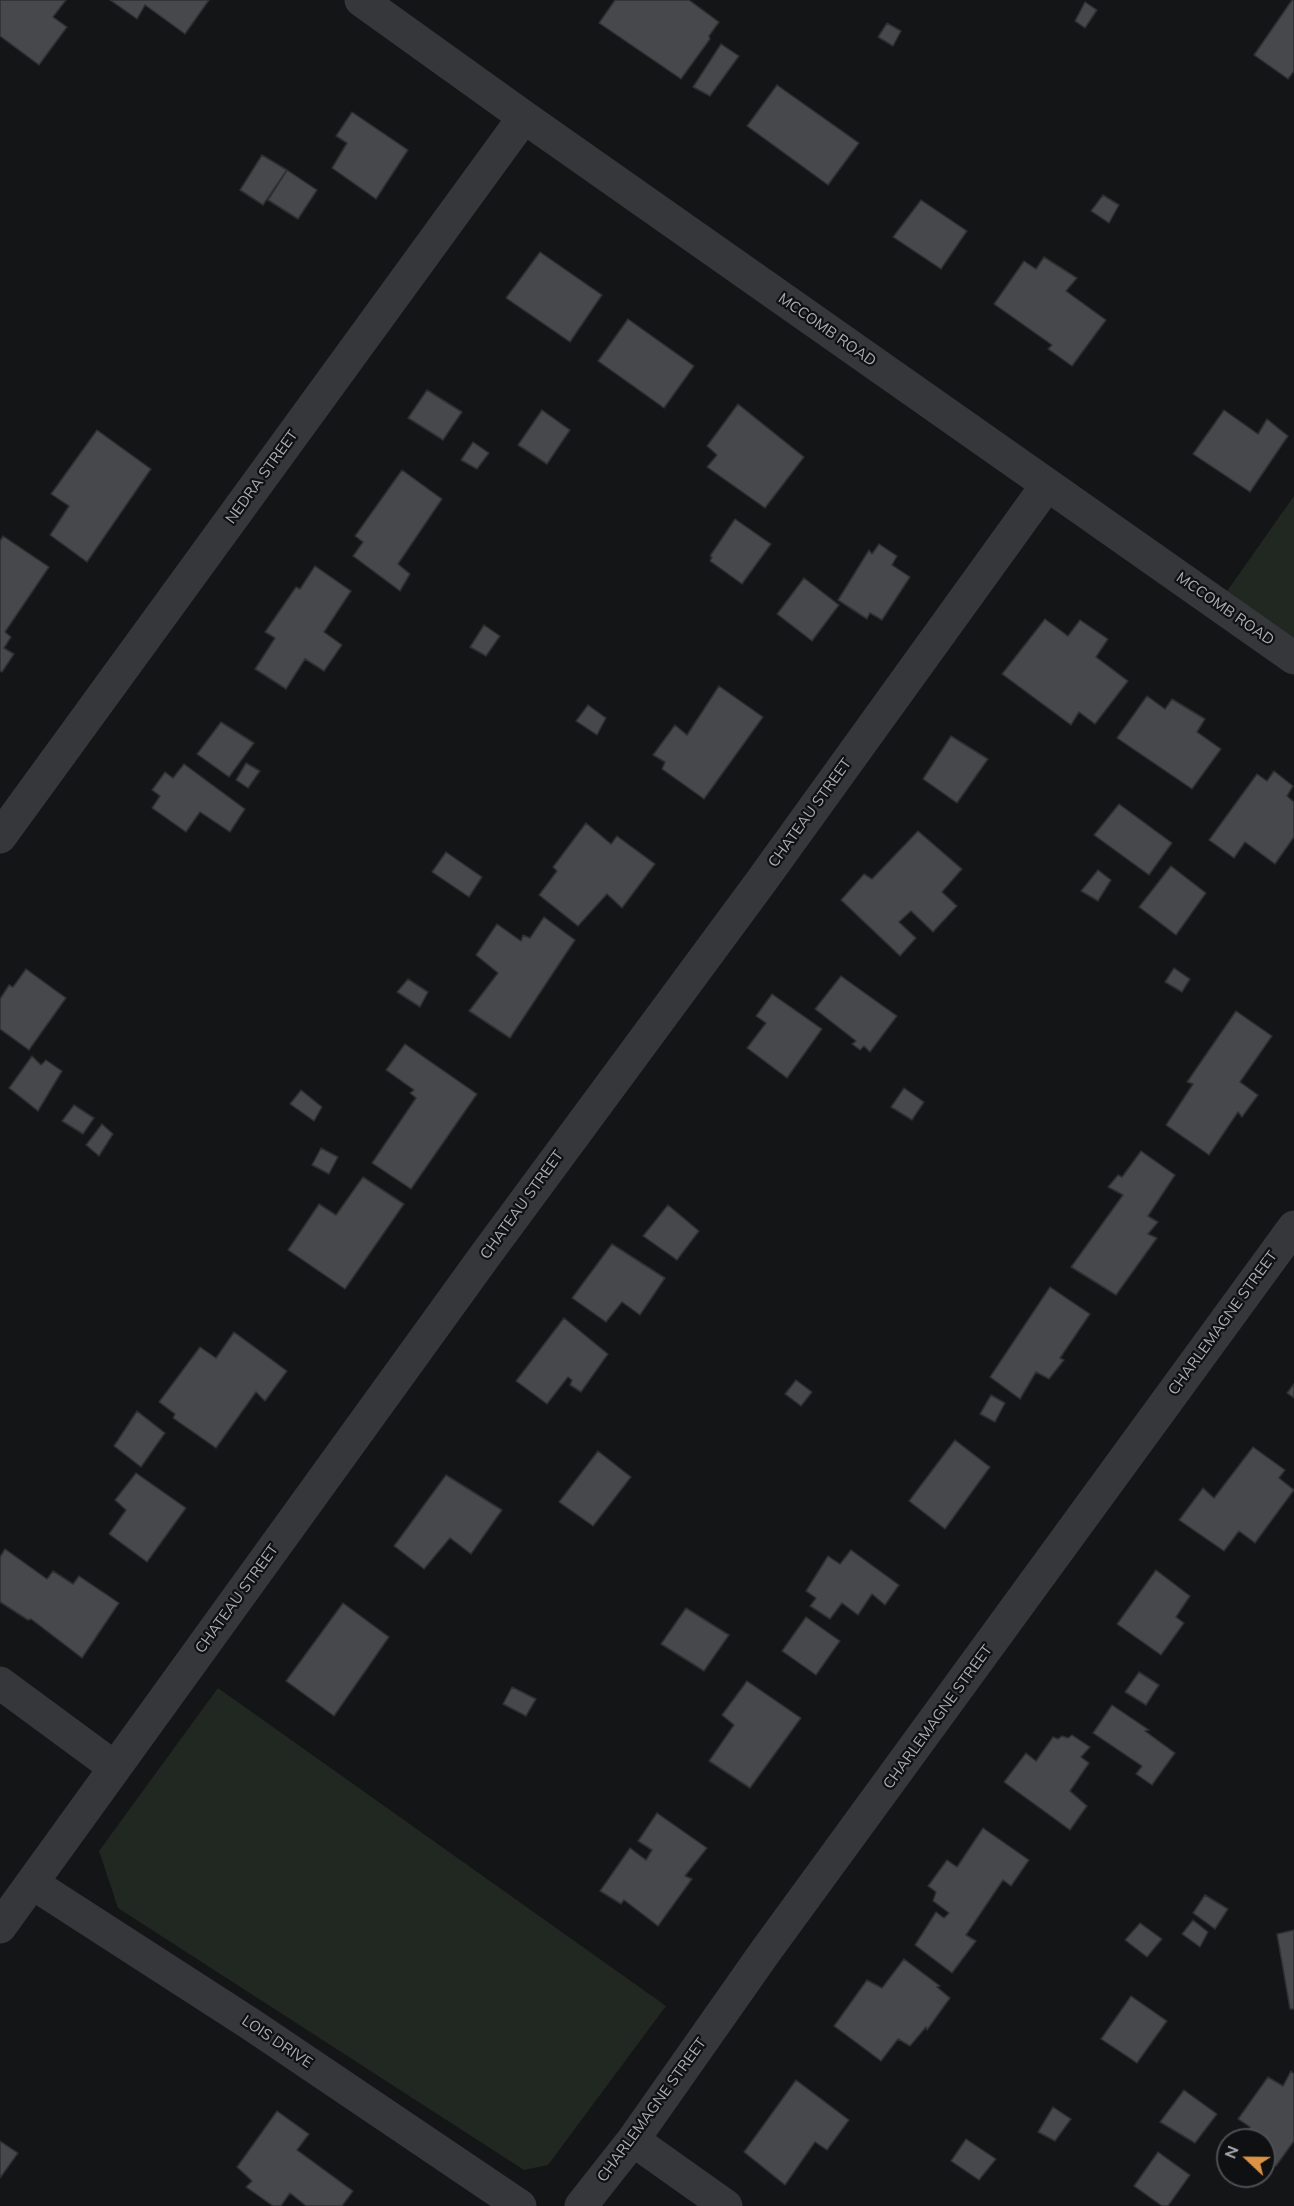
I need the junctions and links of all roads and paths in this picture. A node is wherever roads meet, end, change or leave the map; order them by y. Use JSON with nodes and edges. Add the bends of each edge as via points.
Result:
{"nodes":[{"id":1,"x":361,"y":0,"type":"edge"},
{"id":2,"x":524,"y":117,"type":"junction"},
{"id":3,"x":1047,"y":485,"type":"junction"},
{"id":4,"x":1294,"y":658,"type":"edge"},
{"id":5,"x":0,"y":837,"type":"edge"},
{"id":6,"x":1294,"y":1227,"type":"edge"},
{"id":7,"x":0,"y":1683,"type":"edge"},
{"id":8,"x":114,"y":1767,"type":"junction"},
{"id":9,"x":32,"y":1883,"type":"junction"},
{"id":10,"x":0,"y":1927,"type":"edge"},
{"id":11,"x":633,"y":2140,"type":"junction"},
{"id":12,"x":520,"y":2206,"type":"edge"},
{"id":13,"x":581,"y":2206,"type":"edge"},
{"id":14,"x":726,"y":2206,"type":"edge"}],
"edges":[{"from":1,"to":2,"type":"street","name":"MCCOMB ROAD"},
{"from":2,"to":3,"type":"street","name":"MCCOMB ROAD"},
{"from":2,"to":5,"type":"street","name":"NEDRA STREET"},
{"from":3,"to":4,"type":"street","name":"MCCOMB ROAD"},
{"from":3,"to":8,"type":"street","name":"CHATEAU STREET"},
{"from":6,"to":11,"type":"street","name":"CHARLEMAGNE STREET","via":[[765,1952]]},
{"from":7,"to":8,"type":"street"},
{"from":8,"to":9,"type":"street","name":"CHATEAU STREET"},
{"from":9,"to":10,"type":"street","name":"CHATEAU STREET"},
{"from":9,"to":12,"type":"street","name":"LOIS DRIVE","via":[[252,2025]]},
{"from":11,"to":13,"type":"street","name":"CHARLEMAGNE STREET"},
{"from":11,"to":14,"type":"street"}]}
